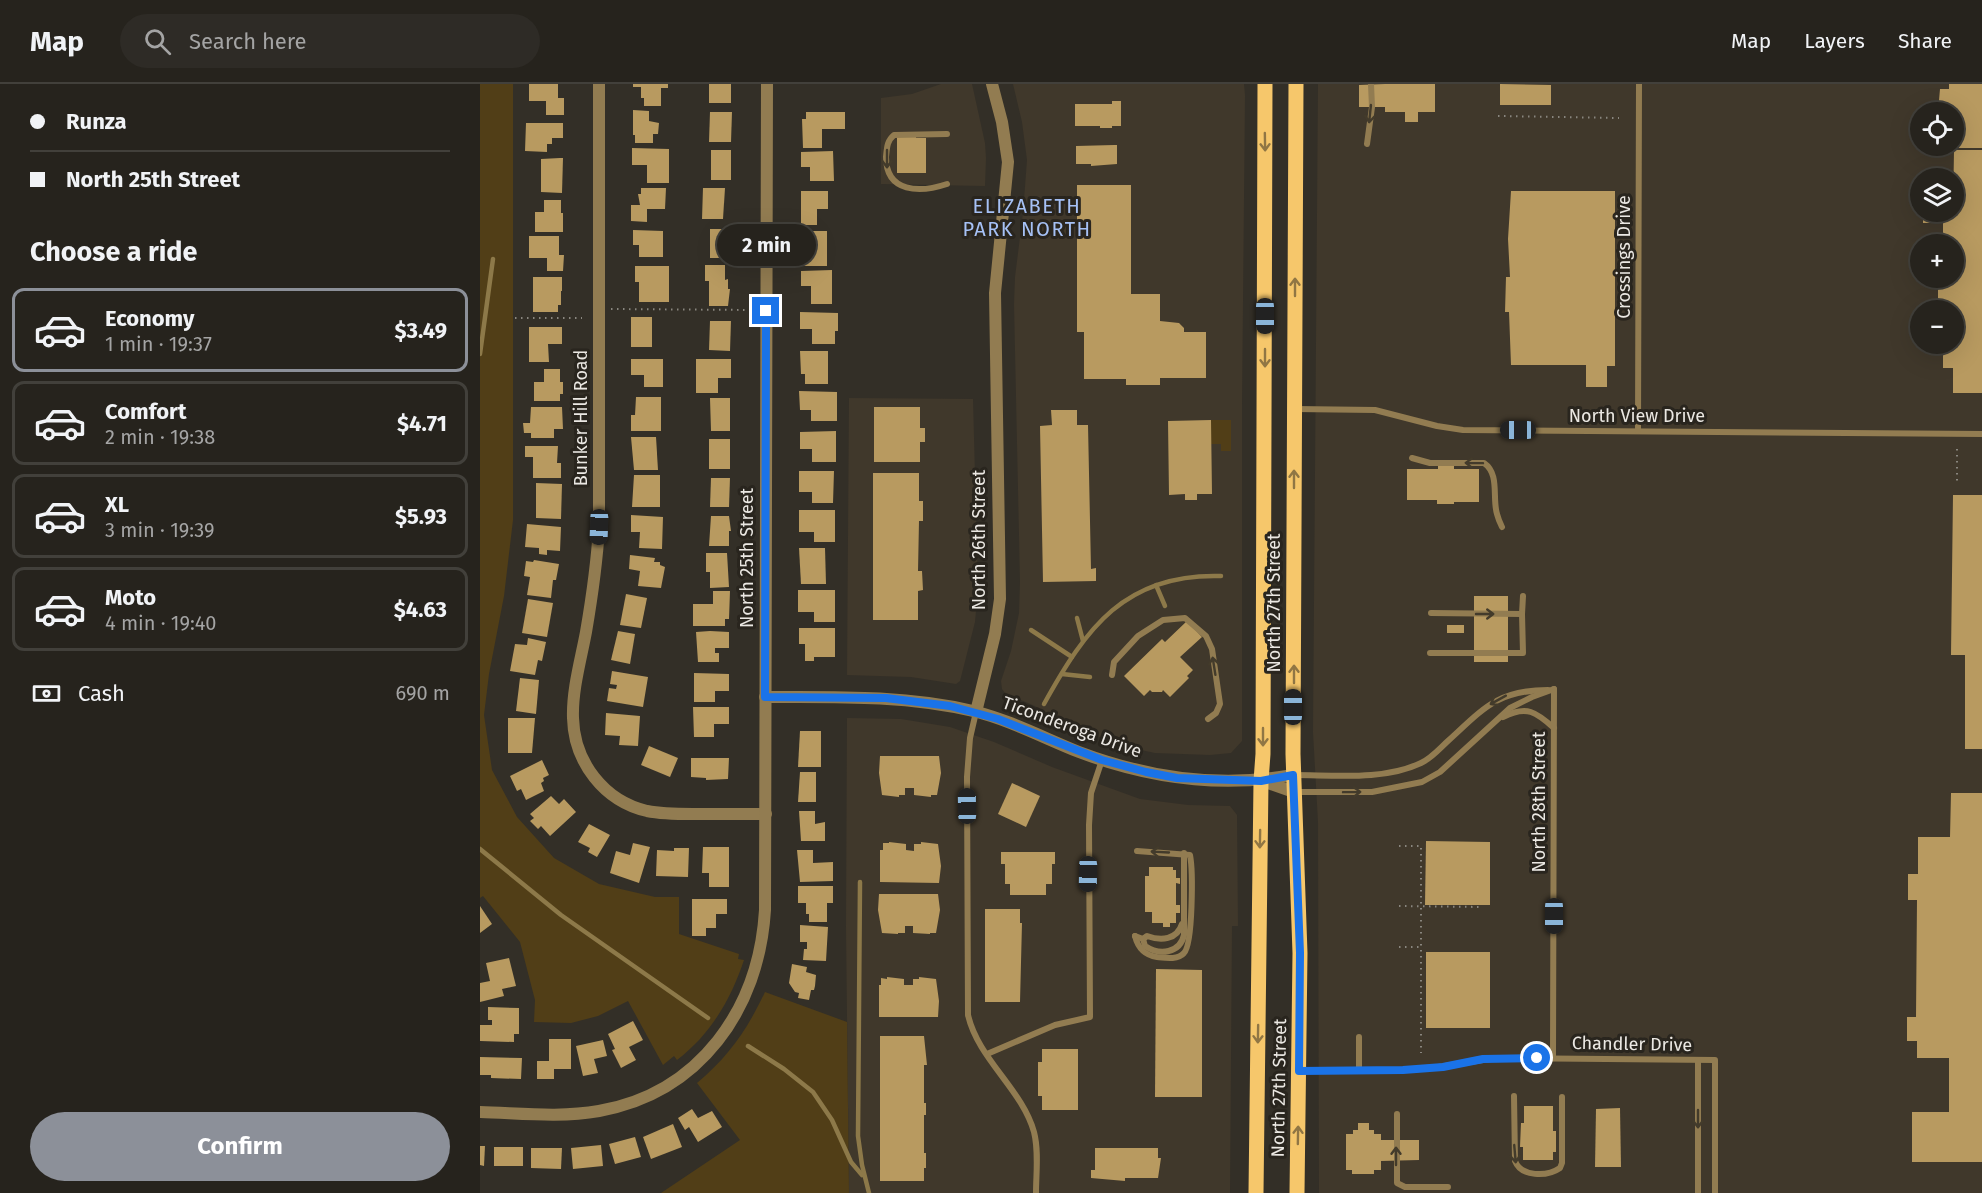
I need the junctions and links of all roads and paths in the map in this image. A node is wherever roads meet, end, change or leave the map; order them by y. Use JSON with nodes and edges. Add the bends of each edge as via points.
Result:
{"nodes":[{"id":1,"x":599,"y":84,"type":"edge"},
{"id":2,"x":767,"y":84,"type":"edge"},
{"id":3,"x":992,"y":84,"type":"edge"},
{"id":4,"x":1265,"y":84,"type":"edge"},
{"id":5,"x":1296,"y":84,"type":"edge"},
{"id":6,"x":1371,"y":84,"type":"edge"},
{"id":7,"x":1639,"y":84,"type":"edge"},
{"id":8,"x":1498,"y":116,"type":"dead end"},
{"id":9,"x":1619,"y":118,"type":"dead end"},
{"id":10,"x":947,"y":134,"type":"dead end"},
{"id":11,"x":1366,"y":144,"type":"dead end"},
{"id":12,"x":947,"y":184,"type":"dead end"},
{"id":13,"x":599,"y":309,"type":"junction"},
{"id":14,"x":766,"y":311,"type":"junction"},
{"id":15,"x":516,"y":318,"type":"dead end"},
{"id":16,"x":582,"y":318,"type":"dead end"},
{"id":17,"x":1294,"y":409,"type":"junction"},
{"id":18,"x":1638,"y":431,"type":"junction"},
{"id":19,"x":1982,"y":434,"type":"edge"},
{"id":20,"x":1957,"y":449,"type":"dead end"},
{"id":21,"x":1412,"y":458,"type":"dead end"},
{"id":22,"x":1957,"y":483,"type":"dead end"},
{"id":23,"x":1502,"y":528,"type":"dead end"},
{"id":24,"x":1522,"y":596,"type":"dead end"},
{"id":25,"x":1431,"y":614,"type":"dead end"},
{"id":26,"x":1522,"y":614,"type":"junction"},
{"id":27,"x":1430,"y":653,"type":"dead end"},
{"id":28,"x":1112,"y":675,"type":"dead end"},
{"id":29,"x":1554,"y":690,"type":"junction"},
{"id":30,"x":765,"y":697,"type":"junction"},
{"id":31,"x":976,"y":712,"type":"junction"},
{"id":32,"x":1208,"y":719,"type":"dead end"},
{"id":33,"x":1495,"y":722,"type":"junction"},
{"id":34,"x":1554,"y":728,"type":"junction"},
{"id":35,"x":1102,"y":760,"type":"junction"},
{"id":36,"x":1293,"y":775,"type":"junction"},
{"id":37,"x":1261,"y":781,"type":"junction"},
{"id":38,"x":1294,"y":792,"type":"junction"},
{"id":39,"x":766,"y":814,"type":"junction"},
{"id":40,"x":1399,"y":846,"type":"dead end"},
{"id":41,"x":1137,"y":851,"type":"dead end"},
{"id":42,"x":1184,"y":853,"type":"junction"},
{"id":43,"x":1399,"y":906,"type":"dead end"},
{"id":44,"x":1421,"y":906,"type":"junction"},
{"id":45,"x":1482,"y":907,"type":"dead end"},
{"id":46,"x":1184,"y":918,"type":"junction"},
{"id":47,"x":1143,"y":939,"type":"junction"},
{"id":48,"x":1399,"y":947,"type":"dead end"},
{"id":49,"x":1421,"y":947,"type":"junction"},
{"id":50,"x":1359,"y":1037,"type":"dead end"},
{"id":51,"x":1421,"y":1053,"type":"dead end"},
{"id":52,"x":987,"y":1054,"type":"junction"},
{"id":53,"x":1554,"y":1058,"type":"junction"},
{"id":54,"x":1698,"y":1060,"type":"junction"},
{"id":55,"x":1359,"y":1070,"type":"junction"},
{"id":56,"x":1299,"y":1071,"type":"junction"},
{"id":57,"x":1514,"y":1096,"type":"dead end"},
{"id":58,"x":1562,"y":1097,"type":"dead end"},
{"id":59,"x":480,"y":1112,"type":"edge"},
{"id":60,"x":1396,"y":1113,"type":"dead end"},
{"id":61,"x":1448,"y":1187,"type":"dead end"},
{"id":62,"x":1036,"y":1193,"type":"edge"},
{"id":63,"x":1256,"y":1193,"type":"edge"},
{"id":64,"x":1297,"y":1193,"type":"edge"},
{"id":65,"x":1698,"y":1193,"type":"edge"},
{"id":66,"x":1715,"y":1193,"type":"edge"}],
"edges":[{"from":1,"to":13,"type":"street","name":"Bunker Hill Road"},
{"from":2,"to":14,"type":"street","name":"North 25th Street"},
{"from":3,"to":31,"type":"street","name":"North 26th Street","via":[[1008,162],[994,293],[1000,599]]},
{"from":4,"to":37,"type":"main road","name":"North 27th Street","one_way":true},
{"from":17,"to":5,"type":"main road","name":"North 27th Street","one_way":true},
{"from":6,"to":11,"type":"lane","one_way":true},
{"from":7,"to":18,"type":"lane","name":"Crossings Drive"},
{"from":8,"to":9,"type":"path"},
{"from":10,"to":12,"type":"lane","one_way":true,"via":[[894,135],[886,147],[886,168],[893,181],[903,187]]},
{"from":13,"to":14,"type":"path"},
{"from":13,"to":39,"type":"street","name":"Bunker Hill Road","via":[[598,545],[573,705],[578,750],[603,787],[639,809],[669,814]]},
{"from":14,"to":30,"type":"street","name":"North 25th Street"},
{"from":15,"to":16,"type":"path"},
{"from":17,"to":18,"type":"lane","name":"North View Drive","via":[[1375,410],[1463,430]]},
{"from":36,"to":17,"type":"main road","name":"North 27th Street","one_way":true},
{"from":18,"to":19,"type":"lane","name":"North View Drive"},
{"from":20,"to":22,"type":"path"},
{"from":23,"to":21,"type":"lane","one_way":true,"via":[[1490,467],[1430,464]]},
{"from":24,"to":26,"type":"lane"},
{"from":25,"to":26,"type":"lane","one_way":true},
{"from":26,"to":27,"type":"lane","via":[[1522,653]]},
{"from":32,"to":28,"type":"lane","one_way":true,"via":[[1220,704],[1212,649],[1206,636],[1185,618],[1163,620],[1138,636],[1114,662]]},
{"from":29,"to":33,"type":"lane","name":"Ticonderoga Drive","via":[[1510,708]]},
{"from":29,"to":34,"type":"lane","name":"North 28th Street"},
{"from":29,"to":36,"type":"lane","name":"Ticonderoga Drive","one_way":true,"via":[[1523,690],[1495,700],[1430,757],[1412,766],[1369,774]]},
{"from":30,"to":31,"type":"street","name":"Ticonderoga Drive","via":[[894,698]]},
{"from":30,"to":39,"type":"street","name":"North 25th Street"},
{"from":31,"to":35,"type":"street","name":"Ticonderoga Drive"},
{"from":31,"to":52,"type":"lane","name":"North 26th Street","via":[[967,777],[967,998],[972,1029]]},
{"from":33,"to":34,"type":"lane","via":[[1527,710]]},
{"from":38,"to":33,"type":"lane","name":"Ticonderoga Drive","one_way":true,"via":[[1372,792],[1422,782],[1440,772]]},
{"from":34,"to":53,"type":"lane","name":"North 28th Street"},
{"from":35,"to":37,"type":"street","name":"Ticonderoga Drive","via":[[1177,778]]},
{"from":35,"to":52,"type":"lane","via":[[1091,793],[1090,812],[1090,1017],[1055,1025]]},
{"from":36,"to":37,"type":"street","name":"Ticonderoga Drive"},
{"from":36,"to":38,"type":"main road","name":"North 27th Street"},
{"from":37,"to":38,"type":"street","name":"Ticonderoga Drive"},
{"from":37,"to":63,"type":"main road","name":"North 27th Street","one_way":true},
{"from":38,"to":56,"type":"main road","name":"North 27th Street","via":[[1300,953]]},
{"from":39,"to":59,"type":"street","name":"North 25th Street","via":[[763,943],[752,982],[730,1025],[695,1065],[660,1089],[601,1111]]},
{"from":40,"to":44,"type":"path","via":[[1421,846]]},
{"from":42,"to":41,"type":"lane","one_way":true},
{"from":42,"to":46,"type":"lane"},
{"from":42,"to":47,"type":"lane","via":[[1191,857],[1189,946],[1175,958],[1155,957],[1139,949],[1135,936]]},
{"from":43,"to":44,"type":"path"},
{"from":44,"to":45,"type":"path"},
{"from":44,"to":49,"type":"path"},
{"from":46,"to":47,"type":"lane","via":[[1180,929],[1167,939]]},
{"from":46,"to":47,"type":"lane","via":[[1182,942],[1174,950],[1151,950]]},
{"from":48,"to":49,"type":"path"},
{"from":49,"to":51,"type":"path"},
{"from":50,"to":55,"type":"lane"},
{"from":52,"to":62,"type":"lane","name":"North 26th Street","via":[[1031,1123],[1036,1146]]},
{"from":53,"to":54,"type":"lane","name":"Chandler Drive"},
{"from":53,"to":55,"type":"lane","name":"Chandler Drive","via":[[1483,1059],[1428,1069]]},
{"from":54,"to":65,"type":"lane","one_way":true},
{"from":54,"to":66,"type":"lane","name":"Chandler Drive","via":[[1715,1060]]},
{"from":55,"to":56,"type":"lane","name":"Chandler Drive"},
{"from":64,"to":56,"type":"main road","name":"North 27th Street","one_way":true},
{"from":57,"to":58,"type":"lane","one_way":true,"via":[[1517,1168],[1537,1173],[1554,1172],[1562,1163]]},
{"from":61,"to":60,"type":"lane","one_way":true,"via":[[1405,1187],[1396,1183]]}]}
